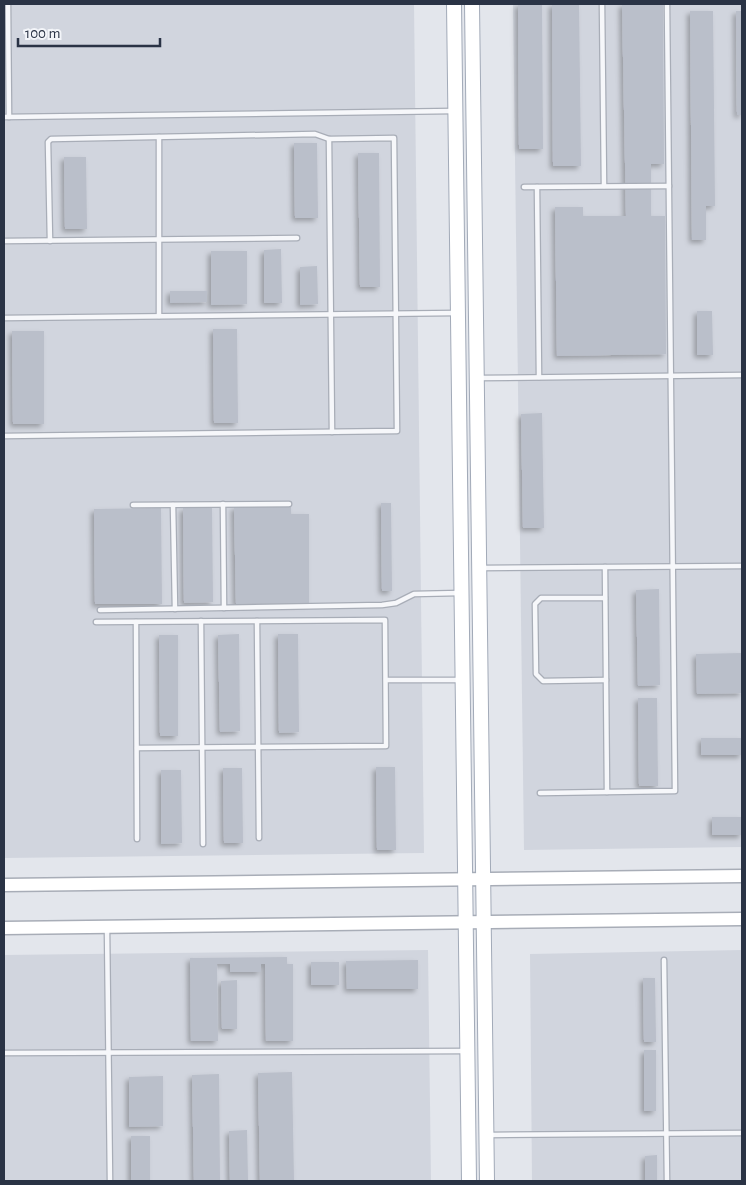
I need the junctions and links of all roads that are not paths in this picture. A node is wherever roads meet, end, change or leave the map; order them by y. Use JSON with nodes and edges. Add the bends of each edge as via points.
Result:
{"nodes":[{"id":1,"x":8,"y":4,"type":"edge"},
{"id":2,"x":454,"y":4,"type":"edge"},
{"id":3,"x":472,"y":4,"type":"edge"},
{"id":4,"x":602,"y":4,"type":"edge"},
{"id":5,"x":667,"y":4,"type":"edge"},
{"id":6,"x":456,"y":111,"type":"junction"},
{"id":7,"x":6,"y":117,"type":"edge"},
{"id":8,"x":159,"y":137,"type":"junction"},
{"id":9,"x":329,"y":139,"type":"junction"},
{"id":10,"x":604,"y":186,"type":"junction"},
{"id":11,"x":668,"y":186,"type":"junction"},
{"id":12,"x":524,"y":187,"type":"dead end"},
{"id":13,"x":537,"y":187,"type":"junction"},
{"id":14,"x":297,"y":238,"type":"dead end"},
{"id":15,"x":159,"y":240,"type":"junction"},
{"id":16,"x":4,"y":241,"type":"edge"},
{"id":17,"x":50,"y":241,"type":"junction"},
{"id":18,"x":458,"y":313,"type":"junction"},
{"id":19,"x":396,"y":314,"type":"junction"},
{"id":20,"x":331,"y":315,"type":"junction"},
{"id":21,"x":159,"y":316,"type":"junction"},
{"id":22,"x":4,"y":318,"type":"edge"},
{"id":23,"x":742,"y":375,"type":"edge"},
{"id":24,"x":670,"y":376,"type":"junction"},
{"id":25,"x":539,"y":377,"type":"junction"},
{"id":26,"x":477,"y":378,"type":"junction"},
{"id":27,"x":332,"y":432,"type":"junction"},
{"id":28,"x":4,"y":436,"type":"edge"},
{"id":29,"x":223,"y":504,"type":"junction"},
{"id":30,"x":289,"y":504,"type":"dead end"},
{"id":31,"x":133,"y":505,"type":"dead end"},
{"id":32,"x":173,"y":505,"type":"junction"},
{"id":33,"x":672,"y":566,"type":"junction"},
{"id":34,"x":742,"y":566,"type":"edge"},
{"id":35,"x":605,"y":567,"type":"junction"},
{"id":36,"x":479,"y":568,"type":"junction"},
{"id":37,"x":462,"y":592,"type":"junction"},
{"id":38,"x":605,"y":598,"type":"junction"},
{"id":39,"x":224,"y":608,"type":"junction"},
{"id":40,"x":175,"y":609,"type":"junction"},
{"id":41,"x":100,"y":610,"type":"dead end"},
{"id":42,"x":201,"y":621,"type":"junction"},
{"id":43,"x":258,"y":621,"type":"junction"},
{"id":44,"x":96,"y":622,"type":"dead end"},
{"id":45,"x":136,"y":622,"type":"junction"},
{"id":46,"x":386,"y":680,"type":"junction"},
{"id":47,"x":463,"y":680,"type":"junction"},
{"id":48,"x":606,"y":680,"type":"junction"},
{"id":49,"x":202,"y":747,"type":"junction"},
{"id":50,"x":258,"y":747,"type":"junction"},
{"id":51,"x":137,"y":748,"type":"junction"},
{"id":52,"x":608,"y":792,"type":"junction"},
{"id":53,"x":540,"y":793,"type":"dead end"},
{"id":54,"x":259,"y":838,"type":"dead end"},
{"id":55,"x":137,"y":839,"type":"dead end"},
{"id":56,"x":203,"y":844,"type":"dead end"},
{"id":57,"x":742,"y":876,"type":"edge"},
{"id":58,"x":465,"y":879,"type":"junction"},
{"id":59,"x":483,"y":879,"type":"junction"},
{"id":60,"x":4,"y":885,"type":"edge"},
{"id":61,"x":742,"y":919,"type":"edge"},
{"id":62,"x":466,"y":922,"type":"junction"},
{"id":63,"x":483,"y":922,"type":"junction"},
{"id":64,"x":107,"y":926,"type":"junction"},
{"id":65,"x":4,"y":928,"type":"edge"},
{"id":66,"x":664,"y":960,"type":"dead end"},
{"id":67,"x":467,"y":1051,"type":"junction"},
{"id":68,"x":4,"y":1053,"type":"edge"},
{"id":69,"x":108,"y":1053,"type":"junction"},
{"id":70,"x":742,"y":1132,"type":"edge"},
{"id":71,"x":666,"y":1133,"type":"junction"},
{"id":72,"x":486,"y":1135,"type":"junction"},
{"id":73,"x":110,"y":1181,"type":"edge"},
{"id":74,"x":469,"y":1181,"type":"edge"},
{"id":75,"x":486,"y":1181,"type":"edge"},
{"id":76,"x":667,"y":1181,"type":"edge"}],
"edges":[{"from":1,"to":7,"type":"lane"},
{"from":2,"to":6,"type":"main road"},
{"from":3,"to":26,"type":"main road"},
{"from":4,"to":10,"type":"lane"},
{"from":5,"to":11,"type":"lane"},
{"from":6,"to":7,"type":"lane"},
{"from":6,"to":18,"type":"main road"},
{"from":8,"to":9,"type":"lane","via":[[315,134]]},
{"from":8,"to":15,"type":"lane"},
{"from":8,"to":17,"type":"lane","via":[[51,139],[48,142]]},
{"from":9,"to":19,"type":"lane","via":[[394,138]]},
{"from":9,"to":20,"type":"lane"},
{"from":10,"to":11,"type":"lane"},
{"from":10,"to":13,"type":"lane"},
{"from":11,"to":24,"type":"lane"},
{"from":12,"to":13,"type":"lane"},
{"from":13,"to":25,"type":"lane"},
{"from":14,"to":15,"type":"lane"},
{"from":15,"to":17,"type":"lane"},
{"from":15,"to":21,"type":"lane"},
{"from":16,"to":17,"type":"lane"},
{"from":18,"to":19,"type":"lane"},
{"from":18,"to":37,"type":"main road"},
{"from":19,"to":20,"type":"lane"},
{"from":19,"to":27,"type":"lane","via":[[397,431]]},
{"from":20,"to":21,"type":"lane"},
{"from":20,"to":27,"type":"lane"},
{"from":21,"to":22,"type":"lane"},
{"from":23,"to":24,"type":"lane"},
{"from":24,"to":25,"type":"lane"},
{"from":24,"to":33,"type":"lane"},
{"from":25,"to":26,"type":"lane"},
{"from":26,"to":36,"type":"main road"},
{"from":27,"to":28,"type":"lane"},
{"from":29,"to":30,"type":"lane"},
{"from":29,"to":32,"type":"lane"},
{"from":29,"to":39,"type":"lane"},
{"from":31,"to":32,"type":"lane"},
{"from":32,"to":40,"type":"lane"},
{"from":33,"to":34,"type":"lane"},
{"from":33,"to":35,"type":"lane"},
{"from":33,"to":52,"type":"lane","via":[[675,791]]},
{"from":35,"to":36,"type":"lane"},
{"from":35,"to":38,"type":"lane"},
{"from":36,"to":59,"type":"main road"},
{"from":37,"to":39,"type":"lane","via":[[414,594],[396,603],[382,605]]},
{"from":37,"to":47,"type":"main road"},
{"from":38,"to":48,"type":"lane"},
{"from":38,"to":48,"type":"lane","via":[[541,598],[535,604],[536,674],[543,681]]},
{"from":39,"to":40,"type":"lane"},
{"from":40,"to":41,"type":"lane"},
{"from":42,"to":43,"type":"lane"},
{"from":42,"to":45,"type":"lane"},
{"from":42,"to":49,"type":"lane"},
{"from":43,"to":46,"type":"lane","via":[[385,620]]},
{"from":43,"to":50,"type":"lane"},
{"from":44,"to":45,"type":"lane"},
{"from":45,"to":51,"type":"lane"},
{"from":46,"to":47,"type":"lane"},
{"from":46,"to":50,"type":"lane","via":[[386,746]]},
{"from":47,"to":58,"type":"main road"},
{"from":48,"to":52,"type":"lane"},
{"from":49,"to":50,"type":"lane"},
{"from":49,"to":51,"type":"lane"},
{"from":49,"to":56,"type":"lane"},
{"from":50,"to":54,"type":"lane"},
{"from":51,"to":55,"type":"lane"},
{"from":52,"to":53,"type":"lane"},
{"from":57,"to":59,"type":"street"},
{"from":58,"to":59,"type":"street"},
{"from":58,"to":60,"type":"street"},
{"from":58,"to":62,"type":"main road"},
{"from":59,"to":63,"type":"main road"},
{"from":61,"to":63,"type":"street"},
{"from":62,"to":63,"type":"street"},
{"from":62,"to":64,"type":"street"},
{"from":62,"to":67,"type":"main road"},
{"from":63,"to":72,"type":"main road"},
{"from":64,"to":65,"type":"street"},
{"from":64,"to":69,"type":"lane"},
{"from":66,"to":71,"type":"lane"},
{"from":67,"to":69,"type":"lane"},
{"from":67,"to":74,"type":"main road"},
{"from":68,"to":69,"type":"lane"},
{"from":69,"to":73,"type":"lane"},
{"from":70,"to":71,"type":"lane"},
{"from":71,"to":72,"type":"lane"},
{"from":71,"to":76,"type":"lane"},
{"from":72,"to":75,"type":"main road"}]}
